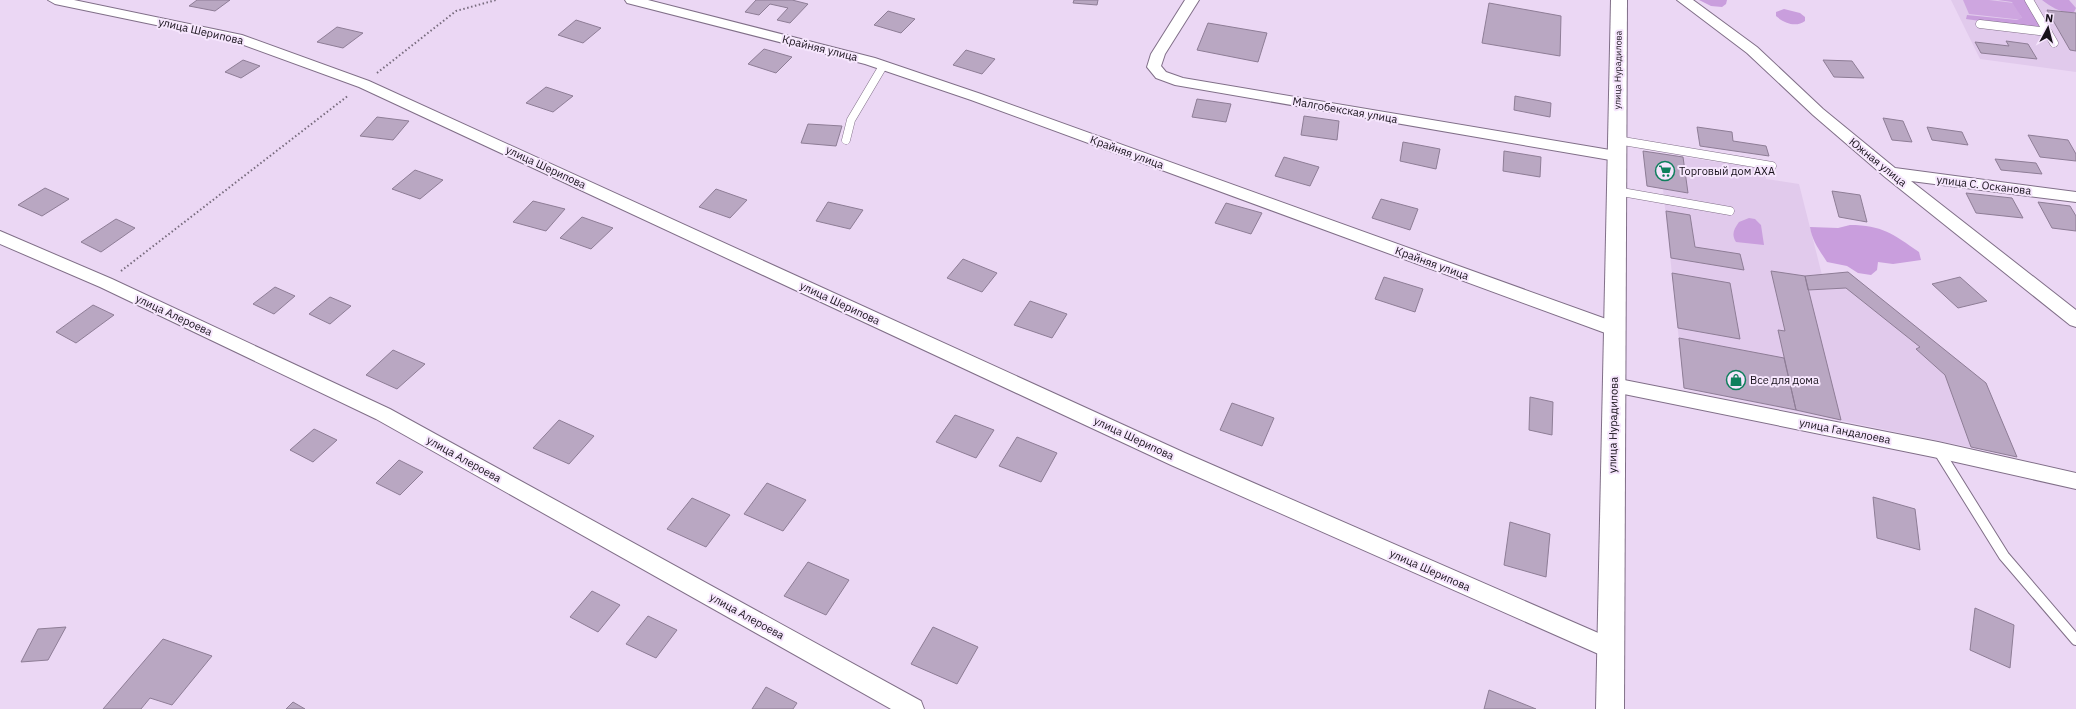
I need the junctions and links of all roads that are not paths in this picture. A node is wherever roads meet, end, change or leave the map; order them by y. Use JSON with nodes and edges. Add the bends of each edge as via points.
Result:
{"nodes":[{"id":1,"x":55,"y":0,"type":"edge"},
{"id":2,"x":632,"y":0,"type":"edge"},
{"id":3,"x":1192,"y":0,"type":"edge"},
{"id":4,"x":1619,"y":0,"type":"edge"},
{"id":5,"x":1684,"y":0,"type":"edge"},
{"id":6,"x":2030,"y":0,"type":"edge"},
{"id":7,"x":1980,"y":24,"type":"dead end"},
{"id":8,"x":2048,"y":32,"type":"junction"},
{"id":9,"x":2054,"y":43,"type":"dead end"},
{"id":10,"x":883,"y":66,"type":"junction"},
{"id":11,"x":846,"y":140,"type":"dead end"},
{"id":12,"x":1617,"y":148,"type":"junction"},
{"id":13,"x":1772,"y":166,"type":"dead end"},
{"id":14,"x":1891,"y":173,"type":"junction"},
{"id":15,"x":1616,"y":191,"type":"junction"},
{"id":16,"x":2076,"y":197,"type":"edge"},
{"id":17,"x":1730,"y":211,"type":"dead end"},
{"id":18,"x":0,"y":237,"type":"edge"},
{"id":19,"x":2076,"y":320,"type":"edge"},
{"id":20,"x":1614,"y":329,"type":"junction"},
{"id":21,"x":1614,"y":385,"type":"junction"},
{"id":22,"x":1938,"y":450,"type":"junction"},
{"id":23,"x":2076,"y":481,"type":"edge"},
{"id":24,"x":2076,"y":640,"type":"edge"},
{"id":25,"x":1611,"y":649,"type":"junction"},
{"id":26,"x":913,"y":709,"type":"edge"},
{"id":27,"x":1610,"y":709,"type":"edge"}],
"edges":[{"from":1,"to":25,"type":"street","name":"улица Шерипова","via":[[237,38],[364,84],[1178,459]]},
{"from":2,"to":10,"type":"street","name":"Крайняя улица"},
{"from":3,"to":12,"type":"street","name":"Малгобекская улица","via":[[1158,54],[1154,67],[1161,75],[1180,82]]},
{"from":4,"to":12,"type":"street","name":"улица Нурадилова"},
{"from":5,"to":14,"type":"street","name":"Южная улица","via":[[1752,50],[1818,112]]},
{"from":6,"to":8,"type":"lane"},
{"from":7,"to":8,"type":"lane"},
{"from":8,"to":9,"type":"lane"},
{"from":10,"to":11,"type":"lane","via":[[851,120]]},
{"from":10,"to":20,"type":"street","name":"Крайняя улица","via":[[991,102]]},
{"from":12,"to":13,"type":"lane"},
{"from":12,"to":15,"type":"street","name":"улица Нурадилова"},
{"from":14,"to":16,"type":"street","name":"улица С. Осканова"},
{"from":14,"to":19,"type":"street","name":"Южная улица"},
{"from":15,"to":17,"type":"lane"},
{"from":15,"to":20,"type":"street","name":"улица Нурадилова"},
{"from":18,"to":26,"type":"street","name":"улица Алероева","via":[[106,283],[383,414]]},
{"from":20,"to":21,"type":"street","name":"улица Нурадилова"},
{"from":21,"to":22,"type":"street","name":"улица Гандалоева"},
{"from":21,"to":25,"type":"street","name":"улица Нурадилова"},
{"from":22,"to":23,"type":"street","name":"улица Гандалоева"},
{"from":22,"to":24,"type":"lane","via":[[2004,556]]},
{"from":25,"to":27,"type":"street","name":"улица Нурадилова"}]}
